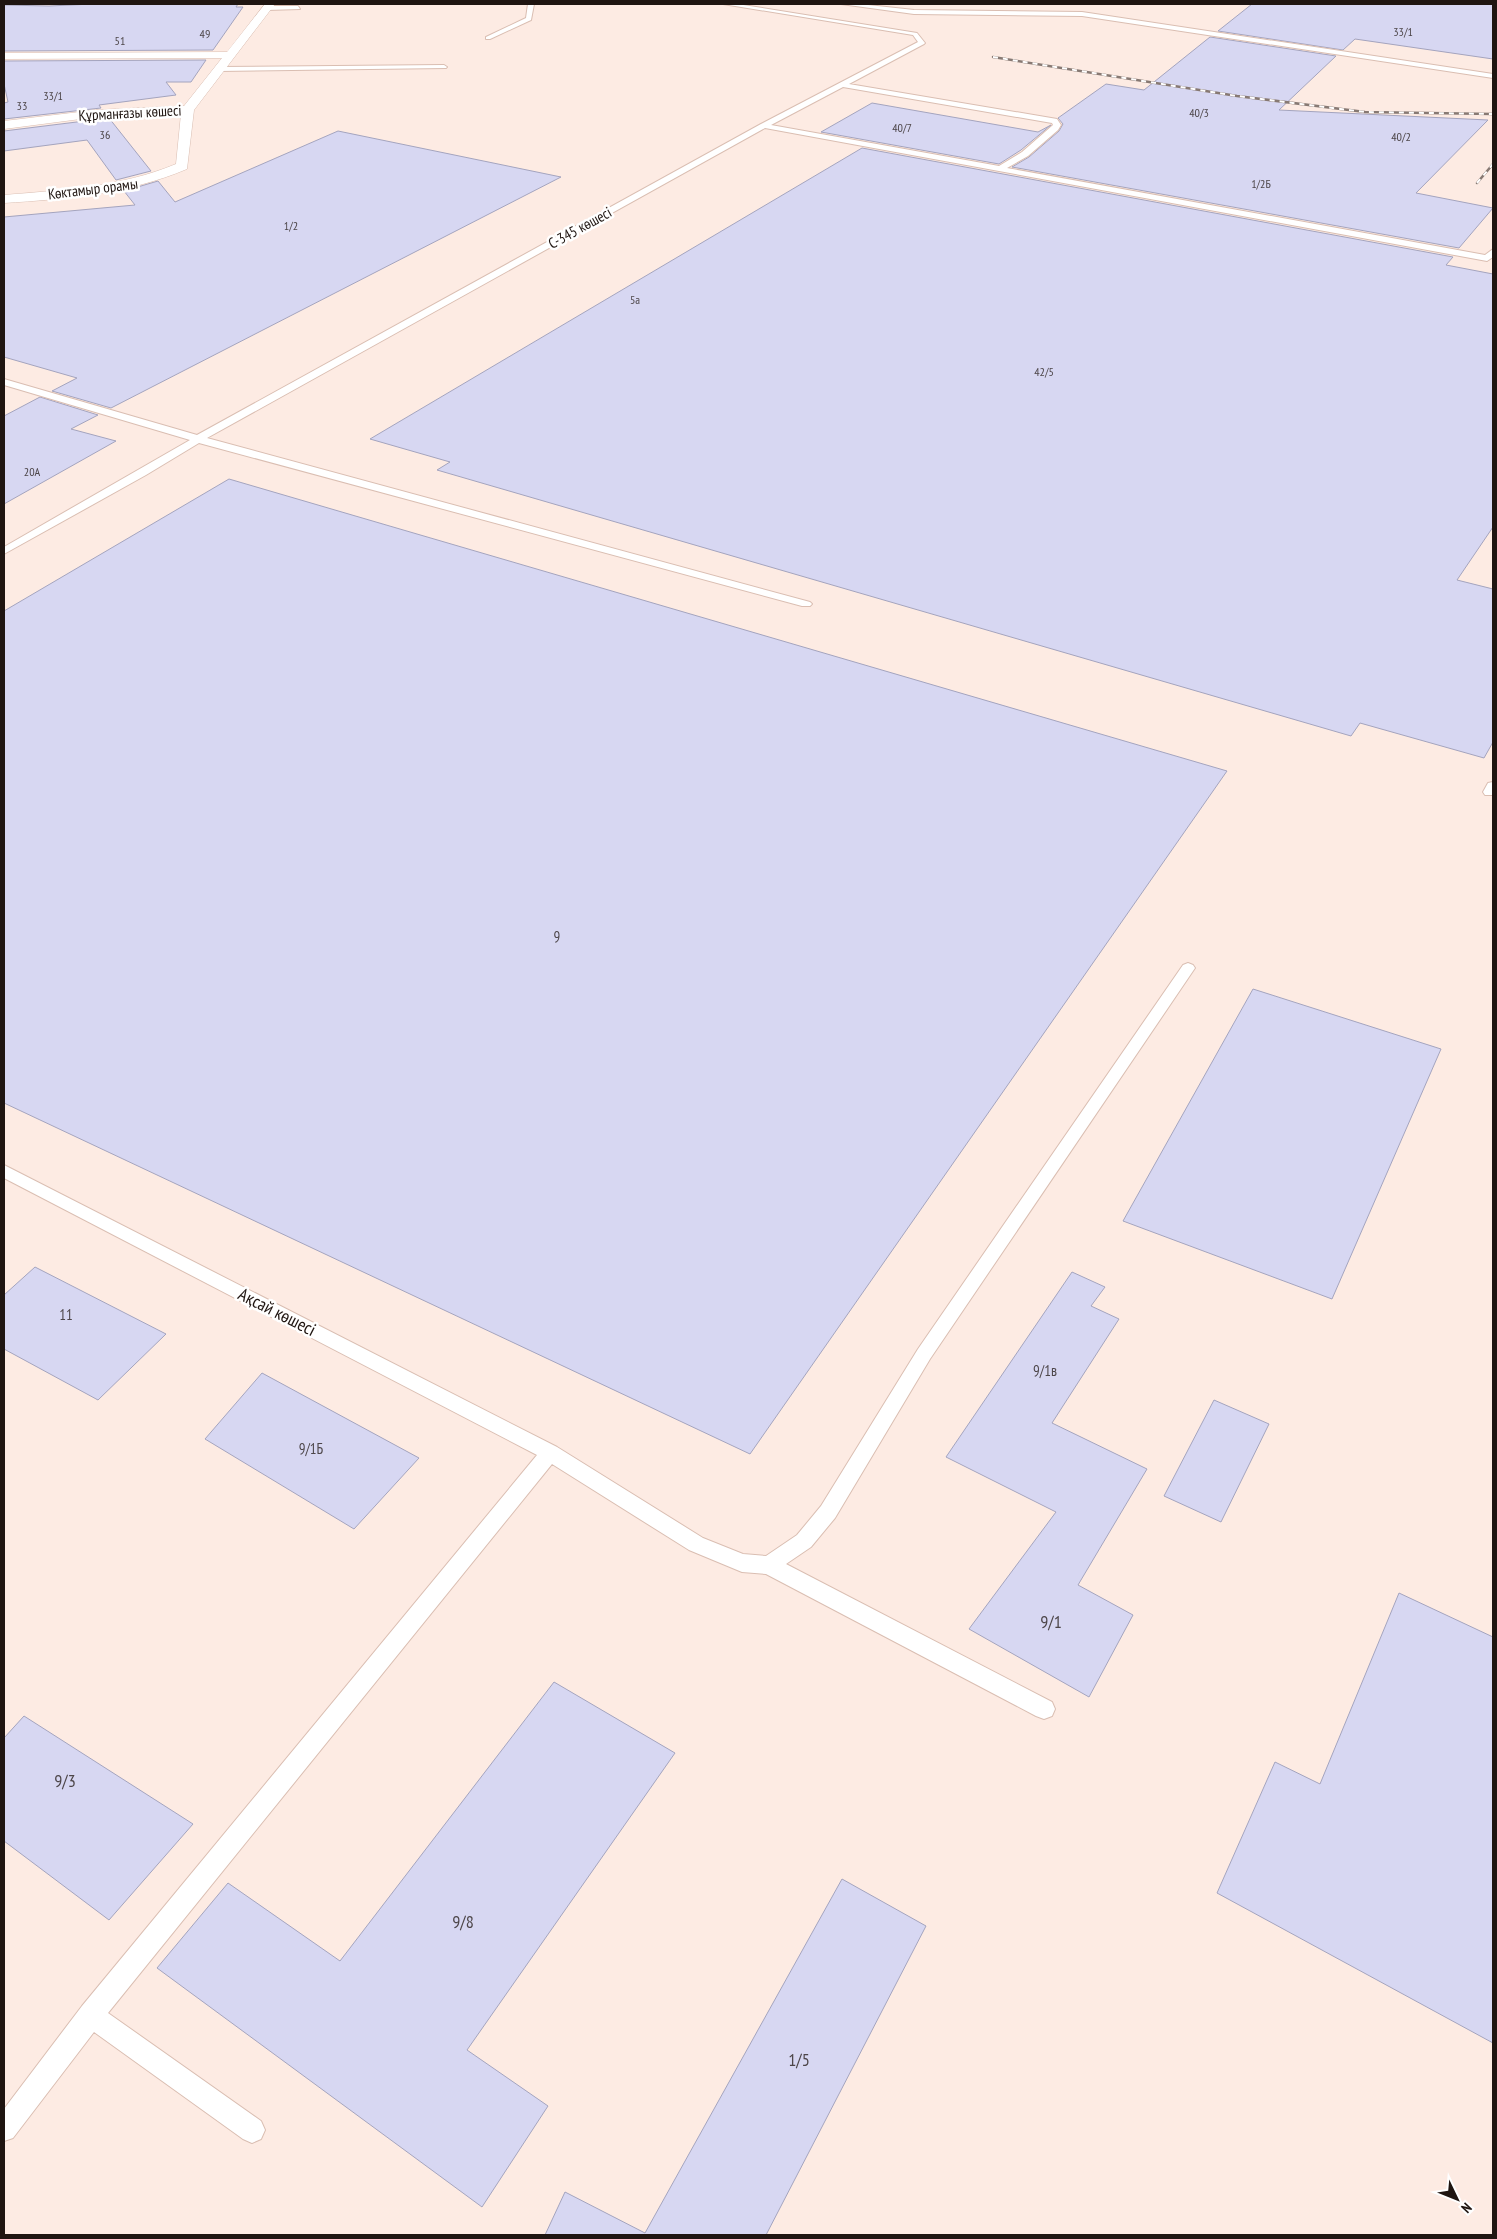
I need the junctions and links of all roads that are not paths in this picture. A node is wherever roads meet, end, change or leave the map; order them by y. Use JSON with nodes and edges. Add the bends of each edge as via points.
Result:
{"nodes":[{"id":1,"x":531,"y":4,"type":"edge"},
{"id":2,"x":726,"y":4,"type":"edge"},
{"id":3,"x":844,"y":4,"type":"edge"},
{"id":4,"x":268,"y":6,"type":"edge"},
{"id":5,"x":1094,"y":7,"type":"dead end"},
{"id":6,"x":298,"y":8,"type":"dead end"},
{"id":7,"x":1082,"y":14,"type":"junction"},
{"id":8,"x":488,"y":38,"type":"dead end"},
{"id":9,"x":230,"y":55,"type":"junction"},
{"id":10,"x":4,"y":56,"type":"edge"},
{"id":11,"x":444,"y":67,"type":"dead end"},
{"id":12,"x":219,"y":70,"type":"junction"},
{"id":13,"x":1493,"y":76,"type":"edge"},
{"id":14,"x":843,"y":85,"type":"junction"},
{"id":15,"x":188,"y":110,"type":"junction"},
{"id":16,"x":4,"y":125,"type":"edge"},
{"id":17,"x":764,"y":126,"type":"junction"},
{"id":18,"x":1000,"y":169,"type":"junction"},
{"id":19,"x":4,"y":199,"type":"edge"},
{"id":20,"x":1491,"y":257,"type":"edge"},
{"id":21,"x":4,"y":382,"type":"edge"},
{"id":22,"x":198,"y":439,"type":"junction"},
{"id":23,"x":4,"y":551,"type":"edge"},
{"id":24,"x":806,"y":604,"type":"dead end"},
{"id":25,"x":1188,"y":968,"type":"dead end"},
{"id":26,"x":4,"y":1171,"type":"edge"},
{"id":27,"x":550,"y":1453,"type":"junction"},
{"id":28,"x":769,"y":1565,"type":"junction"},
{"id":29,"x":1044,"y":1709,"type":"dead end"},
{"id":30,"x":91,"y":2015,"type":"junction"},
{"id":31,"x":4,"y":2129,"type":"edge"},
{"id":32,"x":252,"y":2130,"type":"dead end"}],
"edges":[{"from":1,"to":8,"type":"lane","via":[[529,19]]},
{"from":2,"to":14,"type":"lane","name":"С-345 көшесі","via":[[908,32],[915,34],[922,43]]},
{"from":3,"to":7,"type":"lane","via":[[914,12]]},
{"from":4,"to":6,"type":"lane"},
{"from":4,"to":9,"type":"street","name":"Құрманғазы көшесі"},
{"from":5,"to":7,"type":"lane"},
{"from":7,"to":13,"type":"lane"},
{"from":9,"to":10,"type":"street"},
{"from":9,"to":12,"type":"street","name":"Құрманғазы көшесі"},
{"from":11,"to":12,"type":"lane"},
{"from":12,"to":15,"type":"street","name":"Құрманғазы көшесі"},
{"from":14,"to":17,"type":"lane","name":"С-345 көшесі"},
{"from":14,"to":18,"type":"lane","via":[[1054,121],[1055,128],[1025,154]]},
{"from":15,"to":16,"type":"street","name":"Құрманғазы көшесі","via":[[124,111]]},
{"from":15,"to":19,"type":"street","name":"Көктамыр орамы","via":[[182,166],[159,178],[129,186]]},
{"from":17,"to":18,"type":"lane"},
{"from":17,"to":22,"type":"lane","name":"С-345 көшесі"},
{"from":18,"to":20,"type":"lane"},
{"from":21,"to":22,"type":"lane"},
{"from":22,"to":23,"type":"lane","name":"С-345 көшесі"},
{"from":22,"to":24,"type":"lane"},
{"from":25,"to":28,"type":"lane","via":[[924,1354],[828,1512],[804,1541]]},
{"from":26,"to":27,"type":"lane","name":"Ақсай көшесі"},
{"from":27,"to":28,"type":"lane","name":"Ақсай көшесі","via":[[696,1544],[742,1563]]},
{"from":27,"to":30,"type":"lane"},
{"from":28,"to":29,"type":"lane"},
{"from":30,"to":31,"type":"lane"},
{"from":30,"to":32,"type":"lane"}]}
